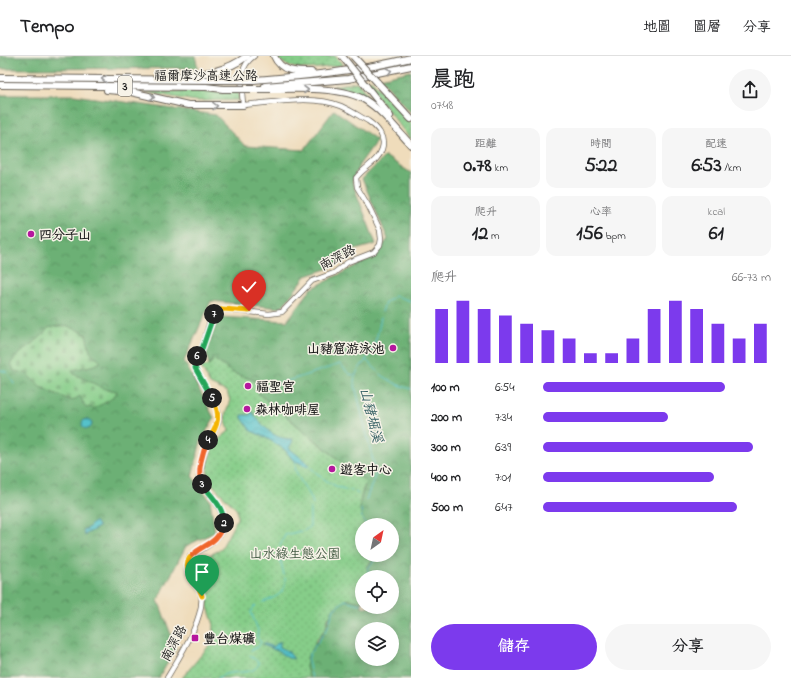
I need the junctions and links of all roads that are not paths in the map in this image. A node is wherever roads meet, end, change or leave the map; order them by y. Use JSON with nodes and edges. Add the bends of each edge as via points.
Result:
{"nodes":[{"id":1,"x":259,"y":56,"type":"edge"},
{"id":2,"x":274,"y":56,"type":"edge"},
{"id":3,"x":342,"y":56,"type":"edge"},
{"id":4,"x":353,"y":56,"type":"edge"},
{"id":5,"x":250,"y":57,"type":"edge"},
{"id":6,"x":411,"y":58,"type":"edge"},
{"id":7,"x":411,"y":66,"type":"edge"},
{"id":8,"x":333,"y":72,"type":"junction"},
{"id":9,"x":0,"y":78,"type":"edge"},
{"id":10,"x":143,"y":80,"type":"junction"},
{"id":11,"x":0,"y":85,"type":"edge"},
{"id":12,"x":253,"y":85,"type":"junction"},
{"id":13,"x":44,"y":86,"type":"junction"},
{"id":14,"x":243,"y":105,"type":"junction"},
{"id":15,"x":411,"y":119,"type":"edge"},
{"id":16,"x":411,"y":145,"type":"edge"},
{"id":17,"x":166,"y":678,"type":"edge"}],
"edges":[{"from":1,"to":5,"type":"main road"},
{"from":2,"to":8,"type":"highway","via":[[280,65],[291,71]]},
{"from":3,"to":16,"type":"highway","bridge":true},
{"from":4,"to":15,"type":"highway","bridge":true},
{"from":5,"to":10,"type":"highway","via":[[214,73]]},
{"from":5,"to":14,"type":"main road","via":[[242,71]]},
{"from":6,"to":8,"type":"highway","name":"福爾摩沙高速公路","number":"3","via":[[357,70]]},
{"from":12,"to":7,"type":"highway","name":"福爾摩沙高速公路","number":"3","one_way":true,"via":[[348,79]]},
{"from":8,"to":12,"type":"highway","name":"福爾摩沙高速公路","number":"3"},
{"from":10,"to":9,"type":"highway","name":"福爾摩沙高速公路","number":"3","one_way":true},
{"from":10,"to":12,"type":"highway","name":"福爾摩沙高速公路","number":"3","bridge":true,"via":[[216,80]]},
{"from":11,"to":13,"type":"highway","name":"福爾摩沙高速公路","number":"3"},
{"from":12,"to":13,"type":"highway","name":"福爾摩沙高速公路","number":"3","bridge":true,"via":[[223,89]]},
{"from":12,"to":16,"type":"highway","one_way":true,"via":[[353,94],[373,105]]},
{"from":13,"to":14,"type":"highway","one_way":true,"via":[[131,92],[188,105]]},
{"from":14,"to":17,"type":"main road","name":"南深路","via":[[325,102],[351,111],[377,128],[383,143],[381,152],[360,172],[356,178],[356,187],[369,207],[380,230],[381,239],[374,252],[348,262],[334,273],[312,281],[282,312],[270,314],[223,309],[212,315],[201,352],[196,358],[195,368],[216,404],[219,416],[205,448],[199,479],[221,507],[224,523],[213,542],[190,557],[188,572],[201,591],[200,608],[193,634]]}]}
